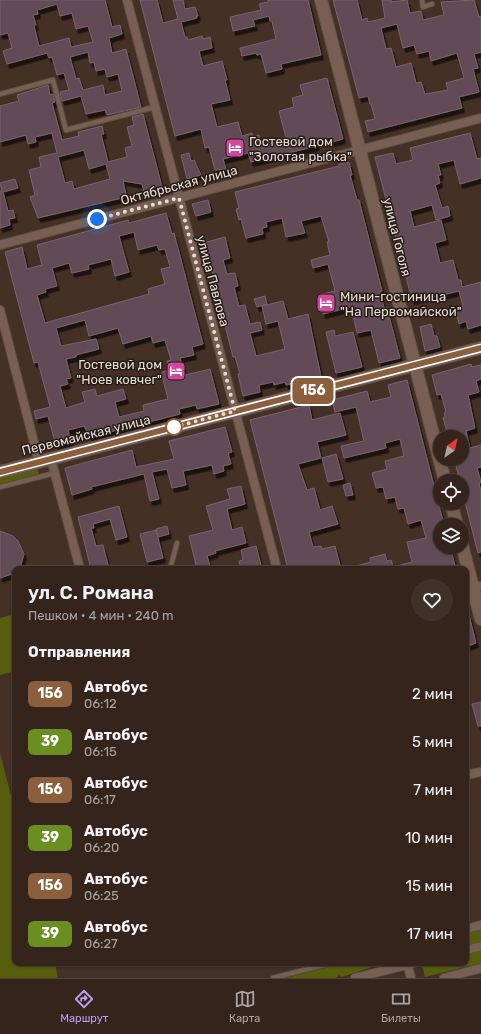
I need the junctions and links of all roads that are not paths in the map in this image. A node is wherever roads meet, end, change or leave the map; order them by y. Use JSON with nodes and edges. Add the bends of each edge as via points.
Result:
{"nodes":[{"id":1,"x":127,"y":0,"type":"edge"},
{"id":2,"x":321,"y":0,"type":"edge"},
{"id":3,"x":422,"y":0,"type":"edge"},
{"id":4,"x":432,"y":4,"type":"dead end"},
{"id":5,"x":0,"y":94,"type":"edge"},
{"id":6,"x":155,"y":107,"type":"junction"},
{"id":7,"x":481,"y":118,"type":"edge"},
{"id":8,"x":360,"y":150,"type":"junction"},
{"id":9,"x":179,"y":198,"type":"junction"},
{"id":10,"x":0,"y":245,"type":"edge"},
{"id":11,"x":0,"y":310,"type":"edge"},
{"id":12,"x":481,"y":348,"type":"edge"},
{"id":13,"x":415,"y":365,"type":"junction"},
{"id":14,"x":235,"y":411,"type":"junction"},
{"id":15,"x":51,"y":459,"type":"junction"},
{"id":16,"x":39,"y":462,"type":"junction"},
{"id":17,"x":0,"y":472,"type":"edge"},
{"id":18,"x":55,"y":473,"type":"junction"},
{"id":19,"x":443,"y":474,"type":"edge"},
{"id":20,"x":0,"y":487,"type":"edge"},
{"id":21,"x":177,"y":543,"type":"dead end"},
{"id":22,"x":464,"y":554,"type":"edge"},
{"id":23,"x":79,"y":566,"type":"edge"},
{"id":24,"x":171,"y":566,"type":"edge"},
{"id":25,"x":276,"y":566,"type":"edge"},
{"id":26,"x":467,"y":566,"type":"edge"},
{"id":27,"x":469,"y":572,"type":"edge"},
{"id":28,"x":473,"y":588,"type":"edge"},
{"id":29,"x":481,"y":619,"type":"edge"},
{"id":30,"x":481,"y":772,"type":"edge"},
{"id":31,"x":469,"y":774,"type":"edge"},
{"id":32,"x":481,"y":925,"type":"edge"},
{"id":33,"x":469,"y":928,"type":"edge"},
{"id":34,"x":481,"y":946,"type":"edge"},
{"id":35,"x":469,"y":949,"type":"edge"},
{"id":36,"x":320,"y":966,"type":"edge"},
{"id":37,"x":401,"y":966,"type":"edge"},
{"id":38,"x":409,"y":966,"type":"edge"},
{"id":39,"x":481,"y":968,"type":"edge"},
{"id":40,"x":273,"y":978,"type":"edge"},
{"id":41,"x":355,"y":978,"type":"edge"},
{"id":42,"x":411,"y":978,"type":"edge"},
{"id":43,"x":444,"y":978,"type":"edge"}],
"edges":[{"from":1,"to":6,"type":"street","name":"улица Павлова"},
{"from":2,"to":8,"type":"street","name":"улица Гоголя"},
{"from":3,"to":4,"type":"lane","via":[[423,7]]},
{"from":5,"to":6,"type":"lane","via":[[53,80],[66,130]]},
{"from":6,"to":9,"type":"street","name":"улица Павлова"},
{"from":7,"to":8,"type":"street","name":"Октябрьская улица"},
{"from":8,"to":9,"type":"street","name":"Октябрьская улица"},
{"from":8,"to":13,"type":"street","name":"улица Гоголя"},
{"from":9,"to":10,"type":"street","name":"Октябрьская улица"},
{"from":9,"to":14,"type":"street","name":"улица Павлова"},
{"from":11,"to":16,"type":"street"},
{"from":12,"to":13,"type":"street","name":"Первомайская улица"},
{"from":13,"to":14,"type":"street","name":"Первомайская улица"},
{"from":13,"to":19,"type":"street","name":"улица Гоголя"},
{"from":14,"to":15,"type":"street","name":"Первомайская улица"},
{"from":14,"to":25,"type":"street","name":"улица Павлова"},
{"from":15,"to":16,"type":"street","name":"Первомайская улица"},
{"from":15,"to":18,"type":"street"},
{"from":16,"to":17,"type":"street","name":"Первомайская улица"},
{"from":18,"to":20,"type":"lane"},
{"from":18,"to":23,"type":"street"},
{"from":21,"to":24,"type":"lane"},
{"from":22,"to":26,"type":"street"},
{"from":27,"to":28,"type":"street"},
{"from":28,"to":29,"type":"street"},
{"from":30,"to":31,"type":"street"},
{"from":32,"to":33,"type":"street"},
{"from":34,"to":35,"type":"street"},
{"from":36,"to":40,"type":"lane"},
{"from":37,"to":41,"type":"street"},
{"from":38,"to":42,"type":"street"},
{"from":39,"to":43,"type":"street"}]}
